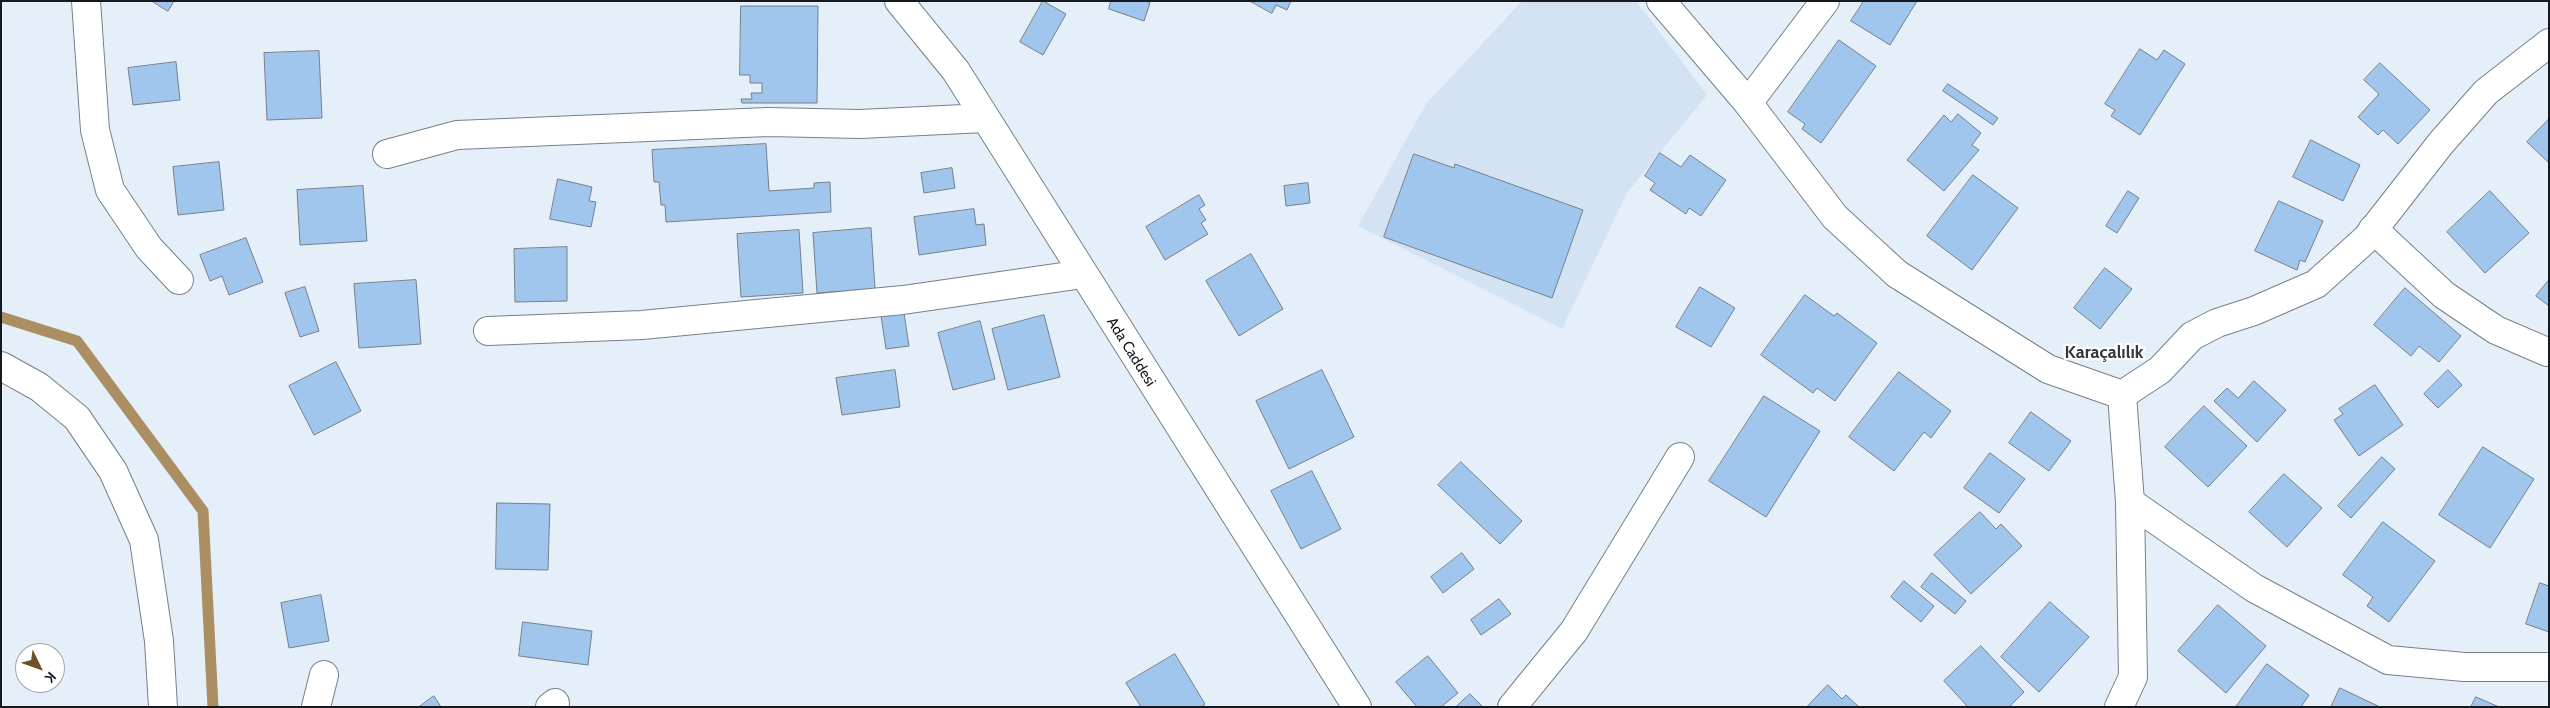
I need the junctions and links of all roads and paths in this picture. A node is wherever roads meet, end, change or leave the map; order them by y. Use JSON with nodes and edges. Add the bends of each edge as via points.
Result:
{"nodes":[{"id":1,"x":86,"y":1,"type":"edge"},
{"id":2,"x":899,"y":1,"type":"edge"},
{"id":3,"x":1661,"y":1,"type":"edge"},
{"id":4,"x":1825,"y":1,"type":"edge"},
{"id":5,"x":2549,"y":43,"type":"edge"},
{"id":6,"x":1748,"y":104,"type":"junction"},
{"id":7,"x":985,"y":118,"type":"junction"},
{"id":8,"x":386,"y":154,"type":"dead end"},
{"id":9,"x":2373,"y":229,"type":"junction"},
{"id":10,"x":1083,"y":274,"type":"junction"},
{"id":11,"x":179,"y":280,"type":"dead end"},
{"id":12,"x":488,"y":331,"type":"dead end"},
{"id":13,"x":2547,"y":352,"type":"dead end"},
{"id":14,"x":1,"y":366,"type":"edge"},
{"id":15,"x":2122,"y":395,"type":"junction"},
{"id":16,"x":1680,"y":457,"type":"dead end"},
{"id":17,"x":2130,"y":502,"type":"junction"},
{"id":18,"x":2549,"y":667,"type":"edge"},
{"id":19,"x":324,"y":675,"type":"dead end"},
{"id":20,"x":163,"y":707,"type":"edge"},
{"id":21,"x":316,"y":707,"type":"edge"},
{"id":22,"x":1357,"y":707,"type":"edge"},
{"id":23,"x":1512,"y":707,"type":"edge"},
{"id":24,"x":2119,"y":707,"type":"edge"}],
"edges":[{"from":1,"to":11,"type":"street","via":[[96,130],[110,190],[150,248]]},
{"from":2,"to":7,"type":"street","name":"Ada Caddesi","via":[[956,71]]},
{"from":3,"to":6,"type":"street"},
{"from":4,"to":6,"type":"street"},
{"from":5,"to":9,"type":"street","via":[[2486,92]]},
{"from":6,"to":15,"type":"street","via":[[1834,218],[1897,274],[2048,369]]},
{"from":7,"to":8,"type":"street","via":[[860,124],[768,122],[457,135]]},
{"from":7,"to":10,"type":"street","name":"Ada Caddesi"},
{"from":9,"to":13,"type":"street","via":[[2444,295],[2496,330]]},
{"from":9,"to":15,"type":"street","via":[[2316,284],[2192,336],[2160,370]]},
{"from":10,"to":12,"type":"street","via":[[903,300],[642,324]]},
{"from":10,"to":22,"type":"street","name":"Ada Caddesi"},
{"from":14,"to":20,"type":"street","via":[[39,387],[77,418],[113,470],[144,540],[160,641]]},
{"from":15,"to":17,"type":"street"},
{"from":16,"to":23,"type":"street","via":[[1574,631]]},
{"from":17,"to":18,"type":"street","via":[[2254,588],[2388,660],[2464,668]]},
{"from":17,"to":24,"type":"street","via":[[2133,677]]},
{"from":19,"to":21,"type":"street"}]}
